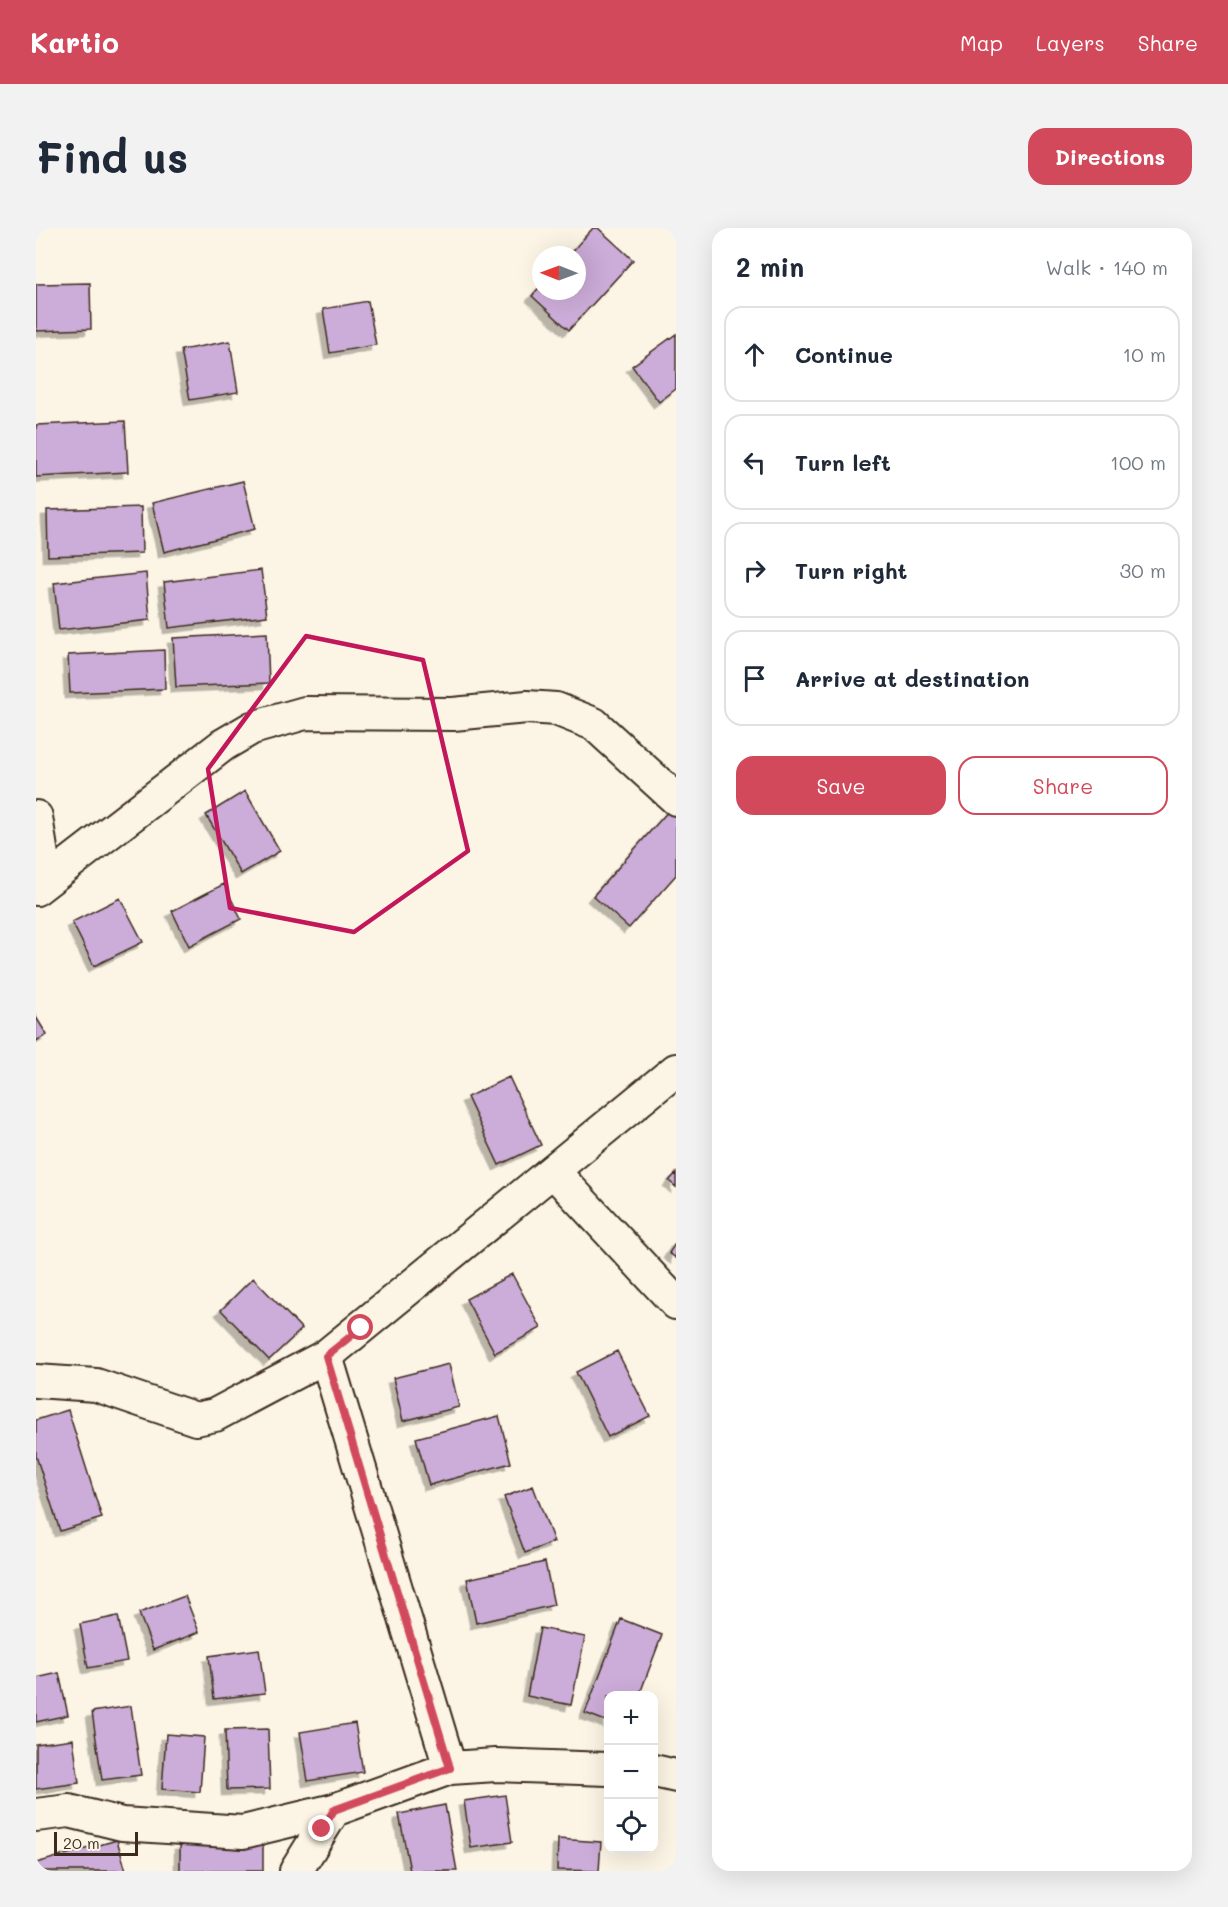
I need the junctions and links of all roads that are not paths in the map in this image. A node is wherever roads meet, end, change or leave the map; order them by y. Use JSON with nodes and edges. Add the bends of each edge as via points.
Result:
{"nodes":[{"id":1,"x":676,"y":800,"type":"edge"},
{"id":2,"x":36,"y":817,"type":"edge"},
{"id":3,"x":41,"y":885,"type":"edge"},
{"id":4,"x":676,"y":1070,"type":"edge"},
{"id":5,"x":553,"y":1171,"type":"junction"},
{"id":6,"x":676,"y":1303,"type":"edge"},
{"id":7,"x":326,"y":1356,"type":"junction"},
{"id":8,"x":36,"y":1381,"type":"edge"},
{"id":9,"x":450,"y":1768,"type":"junction"},
{"id":10,"x":604,"y":1769,"type":"edge"},
{"id":11,"x":658,"y":1772,"type":"edge"},
{"id":12,"x":676,"y":1776,"type":"edge"},
{"id":13,"x":334,"y":1810,"type":"junction"},
{"id":14,"x":36,"y":1815,"type":"edge"},
{"id":15,"x":268,"y":1828,"type":"junction"},
{"id":16,"x":296,"y":1869,"type":"edge"}],
"edges":[{"from":1,"to":3,"type":"street","via":[[594,724],[556,709],[527,707],[453,714],[305,713],[252,728],[223,745]]},
{"from":2,"to":3,"type":"street"},
{"from":4,"to":5,"type":"street"},
{"from":5,"to":6,"type":"street"},
{"from":5,"to":7,"type":"street"},
{"from":7,"to":8,"type":"street","via":[[215,1415],[196,1419],[96,1385]]},
{"from":7,"to":9,"type":"street"},
{"from":9,"to":10,"type":"street","via":[[496,1765]]},
{"from":9,"to":13,"type":"street"},
{"from":11,"to":12,"type":"street"},
{"from":13,"to":15,"type":"street"},
{"from":13,"to":16,"type":"street"},
{"from":14,"to":15,"type":"street","via":[[69,1811],[122,1824],[202,1831]]},
{"from":15,"to":16,"type":"street"}]}
